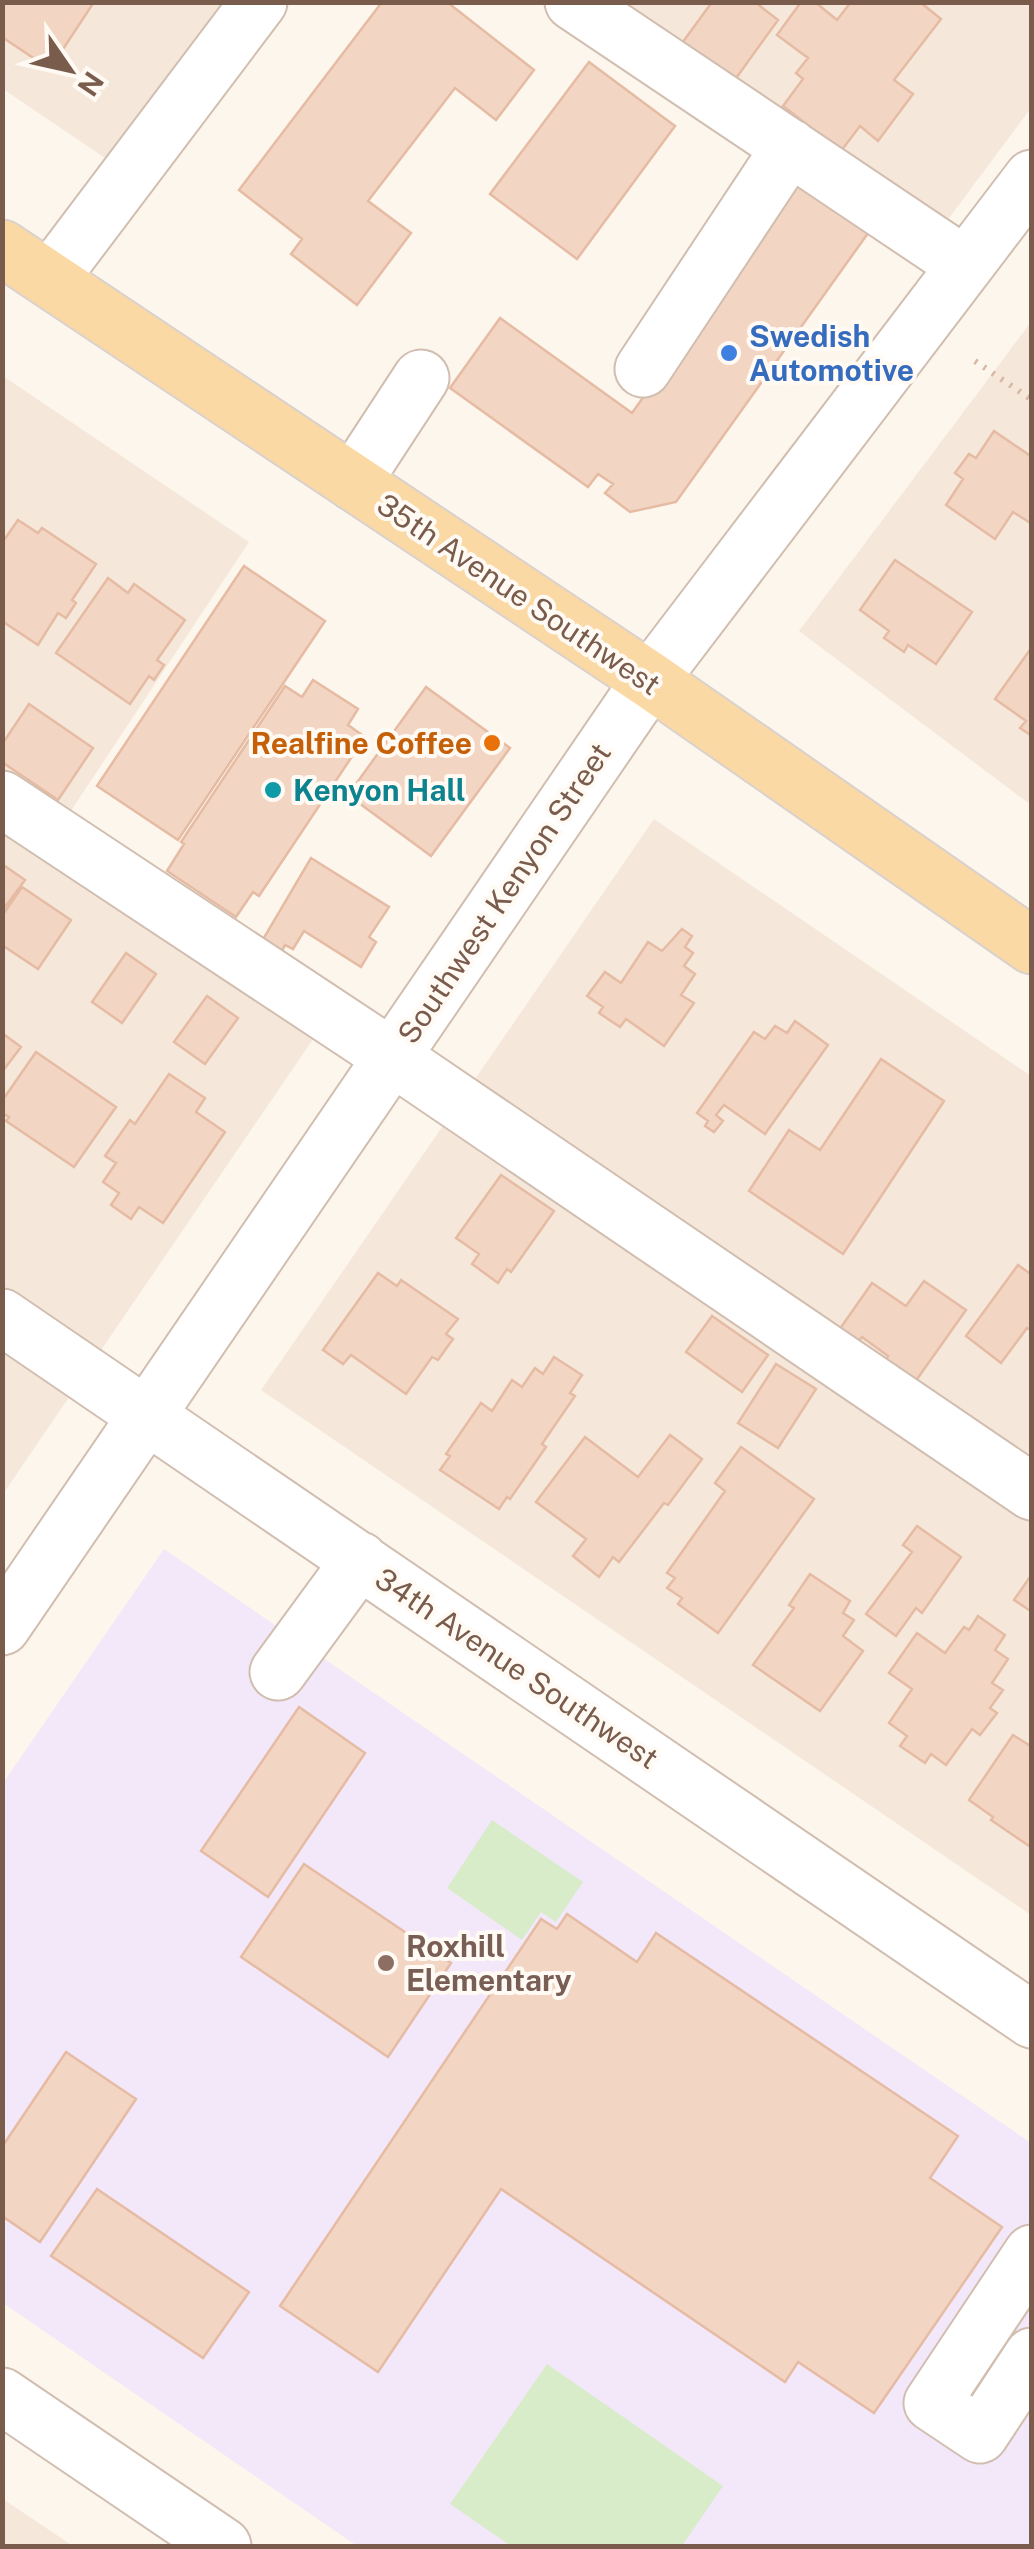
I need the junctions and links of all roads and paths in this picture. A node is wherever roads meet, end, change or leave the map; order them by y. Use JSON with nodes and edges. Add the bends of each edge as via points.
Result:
{"nodes":[{"id":1,"x":259,"y":2,"type":"edge"},
{"id":2,"x":573,"y":2,"type":"edge"},
{"id":3,"x":790,"y":147,"type":"junction"},
{"id":4,"x":1032,"y":178,"type":"edge"},
{"id":5,"x":2,"y":248,"type":"edge"},
{"id":6,"x":965,"y":264,"type":"junction"},
{"id":7,"x":50,"y":279,"type":"junction"},
{"id":8,"x":975,"y":361,"type":"dead end"},
{"id":9,"x":643,"y":368,"type":"dead end"},
{"id":10,"x":422,"y":378,"type":"dead end"},
{"id":11,"x":1032,"y":400,"type":"edge"},
{"id":12,"x":353,"y":482,"type":"junction"},
{"id":13,"x":650,"y":680,"type":"junction"},
{"id":14,"x":2,"y":799,"type":"edge"},
{"id":15,"x":1032,"y":946,"type":"edge"},
{"id":16,"x":392,"y":1057,"type":"junction"},
{"id":17,"x":2,"y":1318,"type":"edge"},
{"id":18,"x":147,"y":1414,"type":"junction"},
{"id":19,"x":1032,"y":1492,"type":"edge"},
{"id":20,"x":360,"y":1560,"type":"junction"},
{"id":21,"x":2,"y":1627,"type":"edge"},
{"id":22,"x":278,"y":1672,"type":"dead end"},
{"id":23,"x":1032,"y":2020,"type":"edge"},
{"id":24,"x":1032,"y":2253,"type":"edge"},
{"id":25,"x":1032,"y":2356,"type":"edge"},
{"id":26,"x":2,"y":2396,"type":"edge"},
{"id":27,"x":224,"y":2546,"type":"edge"}],
"edges":[{"from":1,"to":7,"type":"street"},
{"from":2,"to":3,"type":"street"},
{"from":3,"to":6,"type":"street"},
{"from":3,"to":9,"type":"street"},
{"from":4,"to":6,"type":"street","name":"Southwest Kenyon Street"},
{"from":5,"to":7,"type":"main road","name":"35th Avenue Southwest"},
{"from":6,"to":13,"type":"street","name":"Southwest Kenyon Street"},
{"from":7,"to":12,"type":"main road","name":"35th Avenue Southwest"},
{"from":8,"to":11,"type":"path"},
{"from":10,"to":12,"type":"street"},
{"from":12,"to":13,"type":"main road","name":"35th Avenue Southwest"},
{"from":13,"to":15,"type":"main road","name":"35th Avenue Southwest"},
{"from":13,"to":16,"type":"street","name":"Southwest Kenyon Street"},
{"from":14,"to":16,"type":"street"},
{"from":16,"to":18,"type":"street","name":"Southwest Kenyon Street"},
{"from":16,"to":19,"type":"street"},
{"from":17,"to":18,"type":"street","name":"34th Avenue Southwest"},
{"from":18,"to":20,"type":"street","name":"34th Avenue Southwest"},
{"from":18,"to":21,"type":"street","name":"Southwest Kenyon Street"},
{"from":20,"to":22,"type":"street"},
{"from":20,"to":23,"type":"street","name":"34th Avenue Southwest"},
{"from":24,"to":25,"type":"street","via":[[932,2404],[980,2434]]},
{"from":26,"to":27,"type":"street"}]}
